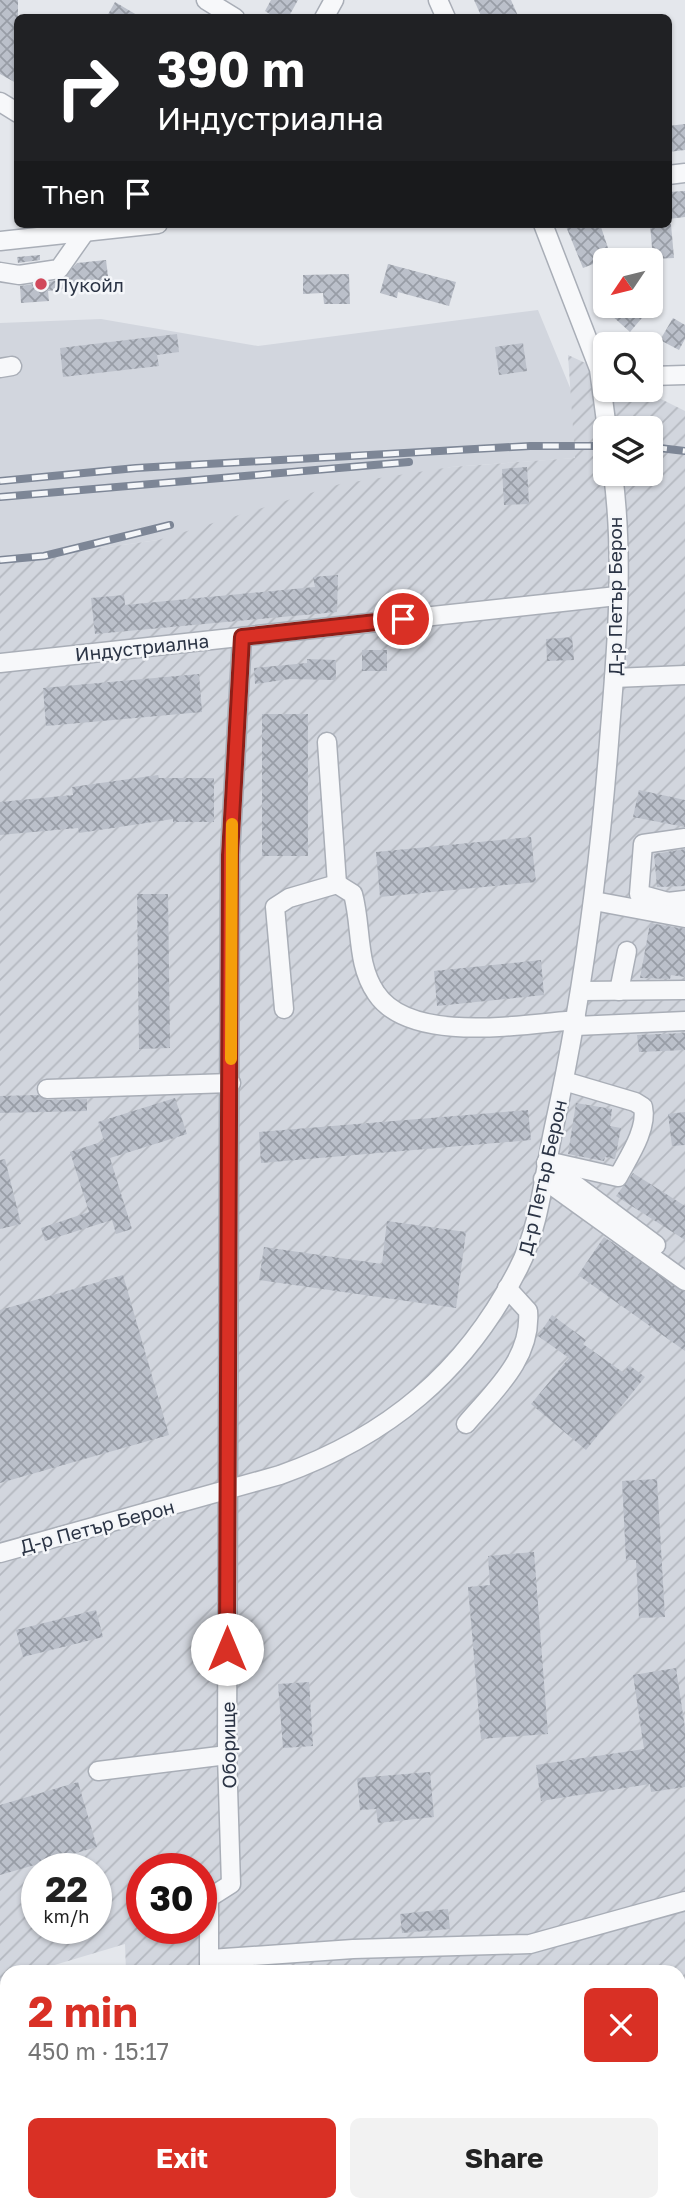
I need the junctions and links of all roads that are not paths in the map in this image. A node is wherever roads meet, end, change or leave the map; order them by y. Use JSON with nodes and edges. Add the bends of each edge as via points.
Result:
{"nodes":[{"id":1,"x":206,"y":0,"type":"edge"},
{"id":2,"x":229,"y":14,"type":"edge"},
{"id":3,"x":84,"y":228,"type":"edge"},
{"id":4,"x":545,"y":228,"type":"edge"},
{"id":5,"x":0,"y":241,"type":"edge"},
{"id":6,"x":0,"y":272,"type":"edge"},
{"id":7,"x":593,"y":346,"type":"edge"},
{"id":8,"x":685,"y":375,"type":"edge"},
{"id":9,"x":663,"y":376,"type":"edge"},
{"id":10,"x":613,"y":486,"type":"edge"},
{"id":11,"x":617,"y":596,"type":"junction"},
{"id":12,"x":242,"y":637,"type":"junction"},
{"id":13,"x":0,"y":663,"type":"edge"},
{"id":14,"x":683,"y":676,"type":"edge"},
{"id":15,"x":614,"y":678,"type":"junction"},
{"id":16,"x":327,"y":742,"type":"dead end"},
{"id":17,"x":685,"y":838,"type":"edge"},
{"id":18,"x":337,"y":884,"type":"junction"},
{"id":19,"x":685,"y":900,"type":"edge"},
{"id":20,"x":594,"y":901,"type":"junction"},
{"id":21,"x":685,"y":918,"type":"edge"},
{"id":22,"x":628,"y":951,"type":"dead end"},
{"id":23,"x":685,"y":990,"type":"edge"},
{"id":24,"x":581,"y":991,"type":"junction"},
{"id":25,"x":619,"y":991,"type":"junction"},
{"id":26,"x":284,"y":1009,"type":"dead end"},
{"id":27,"x":685,"y":1021,"type":"edge"},
{"id":28,"x":577,"y":1023,"type":"junction"},
{"id":29,"x":564,"y":1081,"type":"junction"},
{"id":30,"x":231,"y":1083,"type":"junction"},
{"id":31,"x":47,"y":1089,"type":"dead end"},
{"id":32,"x":545,"y":1168,"type":"junction"},
{"id":33,"x":685,"y":1266,"type":"edge"},
{"id":34,"x":685,"y":1281,"type":"edge"},
{"id":35,"x":507,"y":1288,"type":"junction"},
{"id":36,"x":466,"y":1424,"type":"dead end"},
{"id":37,"x":227,"y":1491,"type":"junction"},
{"id":38,"x":0,"y":1553,"type":"edge"},
{"id":39,"x":227,"y":1755,"type":"junction"},
{"id":40,"x":98,"y":1771,"type":"dead end"},
{"id":41,"x":685,"y":1901,"type":"edge"},
{"id":42,"x":210,"y":1965,"type":"edge"},
{"id":43,"x":218,"y":1965,"type":"edge"}],
"edges":[{"from":1,"to":2,"type":"street"},
{"from":3,"to":5,"type":"street"},
{"from":3,"to":6,"type":"street","via":[[59,269],[19,275]]},
{"from":4,"to":7,"type":"street"},
{"from":8,"to":9,"type":"street"},
{"from":10,"to":11,"type":"street","name":"Д-р Петър Берон"},
{"from":11,"to":12,"type":"street","name":"Индустриална"},
{"from":11,"to":15,"type":"street","name":"Д-р Петър Берон"},
{"from":12,"to":13,"type":"street","name":"Индустриална"},
{"from":12,"to":30,"type":"street","name":"Оборище","via":[[230,855]]},
{"from":14,"to":15,"type":"street"},
{"from":15,"to":20,"type":"street","name":"Д-р Петър Берон"},
{"from":16,"to":18,"type":"street"},
{"from":17,"to":19,"type":"street","via":[[643,844],[639,894],[668,902]]},
{"from":18,"to":26,"type":"street","via":[[289,898],[275,907]]},
{"from":18,"to":28,"type":"street","via":[[353,894],[360,919],[360,952],[375,993],[393,1013],[437,1025],[478,1028]]},
{"from":20,"to":21,"type":"street"},
{"from":20,"to":24,"type":"street","name":"Д-р Петър Берон"},
{"from":22,"to":25,"type":"street"},
{"from":23,"to":25,"type":"street"},
{"from":24,"to":25,"type":"street"},
{"from":24,"to":28,"type":"street","name":"Д-р Петър Берон"},
{"from":27,"to":28,"type":"street"},
{"from":28,"to":29,"type":"street","name":"Д-р Петър Берон"},
{"from":29,"to":32,"type":"street","name":"Д-р Петър Берон"},
{"from":29,"to":32,"type":"street","via":[[635,1102],[645,1115],[618,1177]]},
{"from":30,"to":31,"type":"street"},
{"from":30,"to":37,"type":"street","name":"Оборище"},
{"from":32,"to":33,"type":"street"},
{"from":32,"to":34,"type":"street"},
{"from":32,"to":35,"type":"street","name":"Д-р Петър Берон","via":[[527,1251]]},
{"from":35,"to":36,"type":"street","via":[[528,1311],[526,1343],[514,1368]]},
{"from":35,"to":37,"type":"street","name":"Д-р Петър Берон","via":[[429,1390],[368,1437],[326,1458]]},
{"from":37,"to":38,"type":"street","name":"Д-р Петър Берон"},
{"from":37,"to":39,"type":"street","name":"Оборище"},
{"from":39,"to":40,"type":"street"},
{"from":39,"to":42,"type":"street","name":"Оборище","via":[[231,1884],[209,1898]]},
{"from":41,"to":43,"type":"street","via":[[530,1944],[353,1949]]}]}
